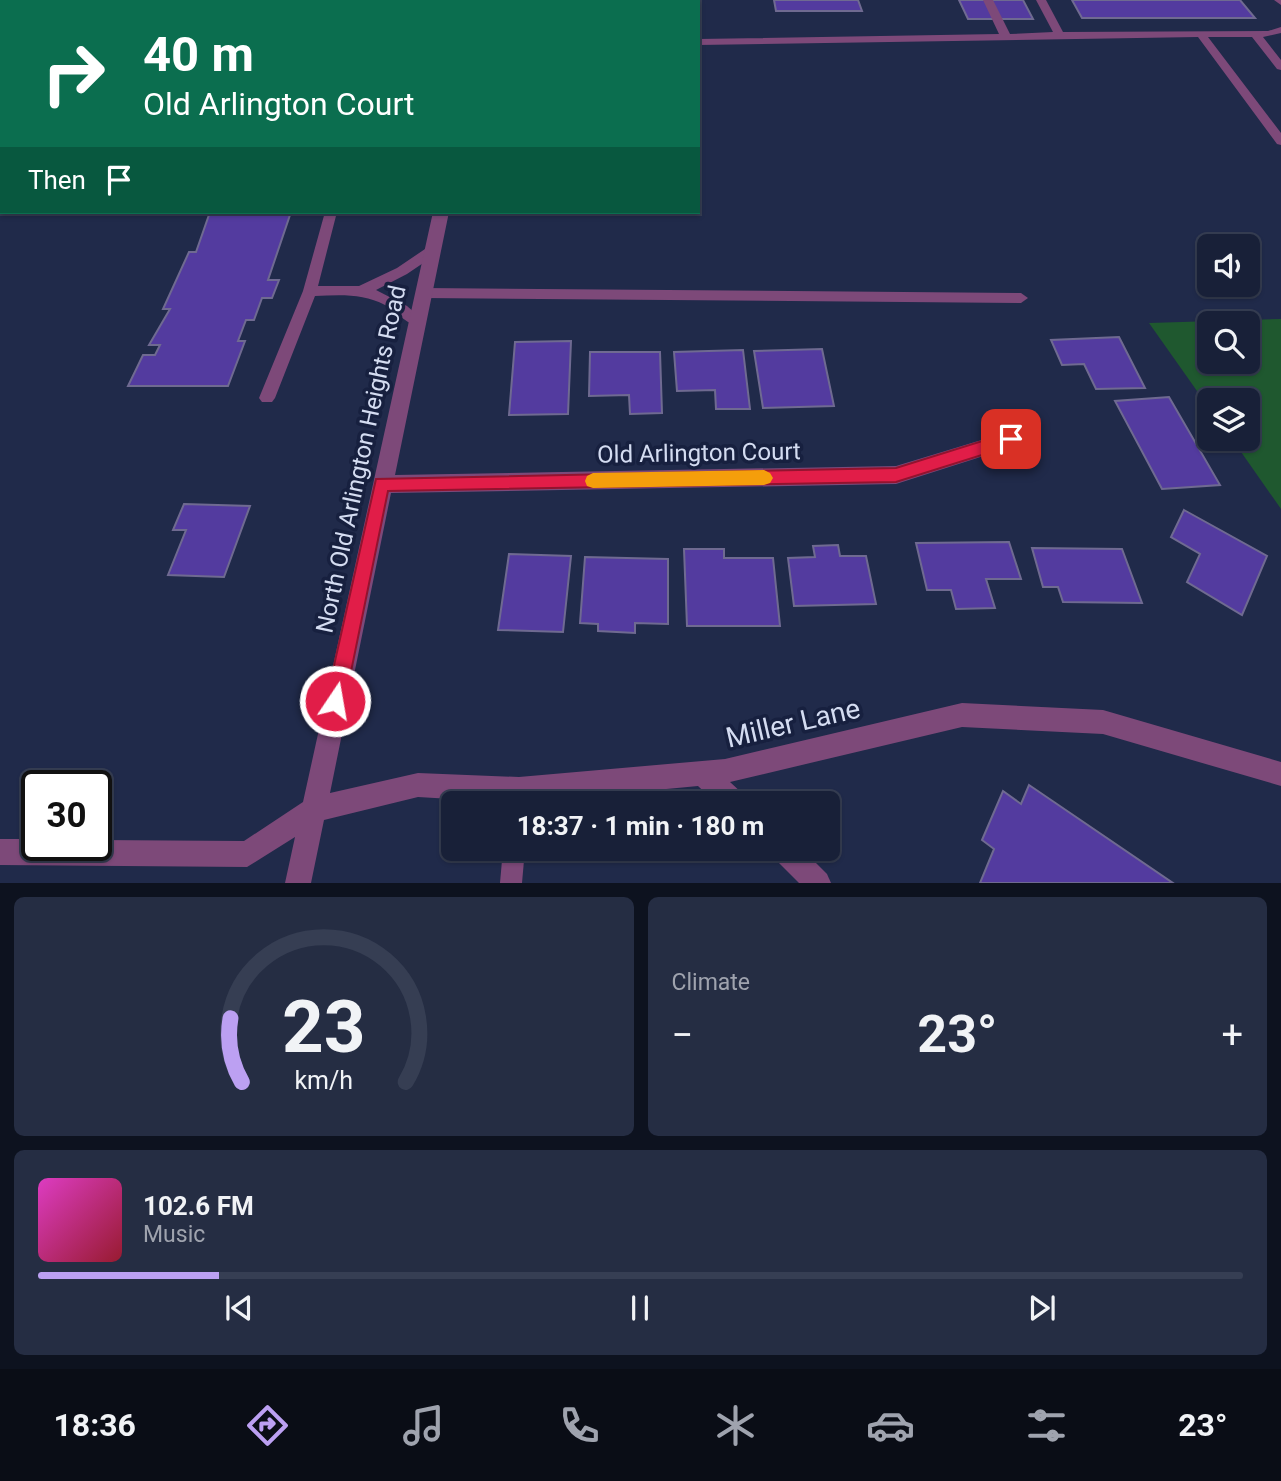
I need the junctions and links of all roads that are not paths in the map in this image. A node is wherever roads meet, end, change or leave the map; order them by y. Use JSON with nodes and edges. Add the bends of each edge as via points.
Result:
{"nodes":[{"id":1,"x":988,"y":0,"type":"edge"},
{"id":2,"x":1041,"y":0,"type":"edge"},
{"id":3,"x":1281,"y":30,"type":"edge"},
{"id":4,"x":1255,"y":34,"type":"junction"},
{"id":5,"x":1060,"y":35,"type":"junction"},
{"id":6,"x":1201,"y":35,"type":"junction"},
{"id":7,"x":1006,"y":37,"type":"junction"},
{"id":8,"x":700,"y":42,"type":"edge"},
{"id":9,"x":1281,"y":67,"type":"edge"},
{"id":10,"x":1281,"y":141,"type":"edge"},
{"id":11,"x":330,"y":214,"type":"edge"},
{"id":12,"x":441,"y":214,"type":"edge"},
{"id":13,"x":433,"y":250,"type":"junction"},
{"id":14,"x":364,"y":290,"type":"junction"},
{"id":15,"x":310,"y":291,"type":"junction"},
{"id":16,"x":424,"y":293,"type":"junction"},
{"id":17,"x":1021,"y":298,"type":"dead end"},
{"id":18,"x":417,"y":321,"type":"junction"},
{"id":19,"x":267,"y":398,"type":"dead end"},
{"id":20,"x":1011,"y":439,"type":"dead end"},
{"id":21,"x":382,"y":484,"type":"junction"},
{"id":22,"x":703,"y":774,"type":"junction"},
{"id":23,"x":1281,"y":774,"type":"edge"},
{"id":24,"x":468,"y":791,"type":"edge"},
{"id":25,"x":567,"y":791,"type":"edge"},
{"id":26,"x":721,"y":791,"type":"edge"},
{"id":27,"x":313,"y":810,"type":"junction"},
{"id":28,"x":0,"y":852,"type":"edge"},
{"id":29,"x":513,"y":861,"type":"edge"},
{"id":30,"x":795,"y":861,"type":"edge"},
{"id":31,"x":298,"y":883,"type":"edge"},
{"id":32,"x":511,"y":883,"type":"edge"},
{"id":33,"x":818,"y":883,"type":"edge"}],
"edges":[{"from":1,"to":7,"type":"lane"},
{"from":2,"to":5,"type":"lane"},
{"from":3,"to":4,"type":"lane"},
{"from":4,"to":6,"type":"lane"},
{"from":4,"to":9,"type":"lane"},
{"from":5,"to":6,"type":"lane"},
{"from":5,"to":7,"type":"lane"},
{"from":6,"to":10,"type":"lane"},
{"from":7,"to":8,"type":"lane"},
{"from":11,"to":15,"type":"lane"},
{"from":12,"to":13,"type":"street","name":"North Old Arlington Heights Road"},
{"from":13,"to":14,"type":"lane"},
{"from":13,"to":16,"type":"street","name":"North Old Arlington Heights Road"},
{"from":14,"to":15,"type":"lane"},
{"from":14,"to":18,"type":"lane","via":[[397,304]]},
{"from":15,"to":19,"type":"lane"},
{"from":16,"to":17,"type":"lane"},
{"from":16,"to":18,"type":"street","name":"North Old Arlington Heights Road"},
{"from":18,"to":21,"type":"street","name":"North Old Arlington Heights Road"},
{"from":20,"to":21,"type":"street","name":"Old Arlington Court","via":[[896,475]]},
{"from":21,"to":27,"type":"street","name":"North Old Arlington Heights Road"},
{"from":22,"to":23,"type":"street","name":"Miller Lane","via":[[962,715],[1102,722]]},
{"from":22,"to":25,"type":"street","name":"Miller Lane"},
{"from":22,"to":26,"type":"street"},
{"from":24,"to":27,"type":"street","name":"Miller Lane","via":[[418,785]]},
{"from":27,"to":28,"type":"street","via":[[247,854]]},
{"from":27,"to":31,"type":"street","name":"North Old Arlington Heights Road"},
{"from":29,"to":32,"type":"lane"},
{"from":30,"to":33,"type":"street"}]}
